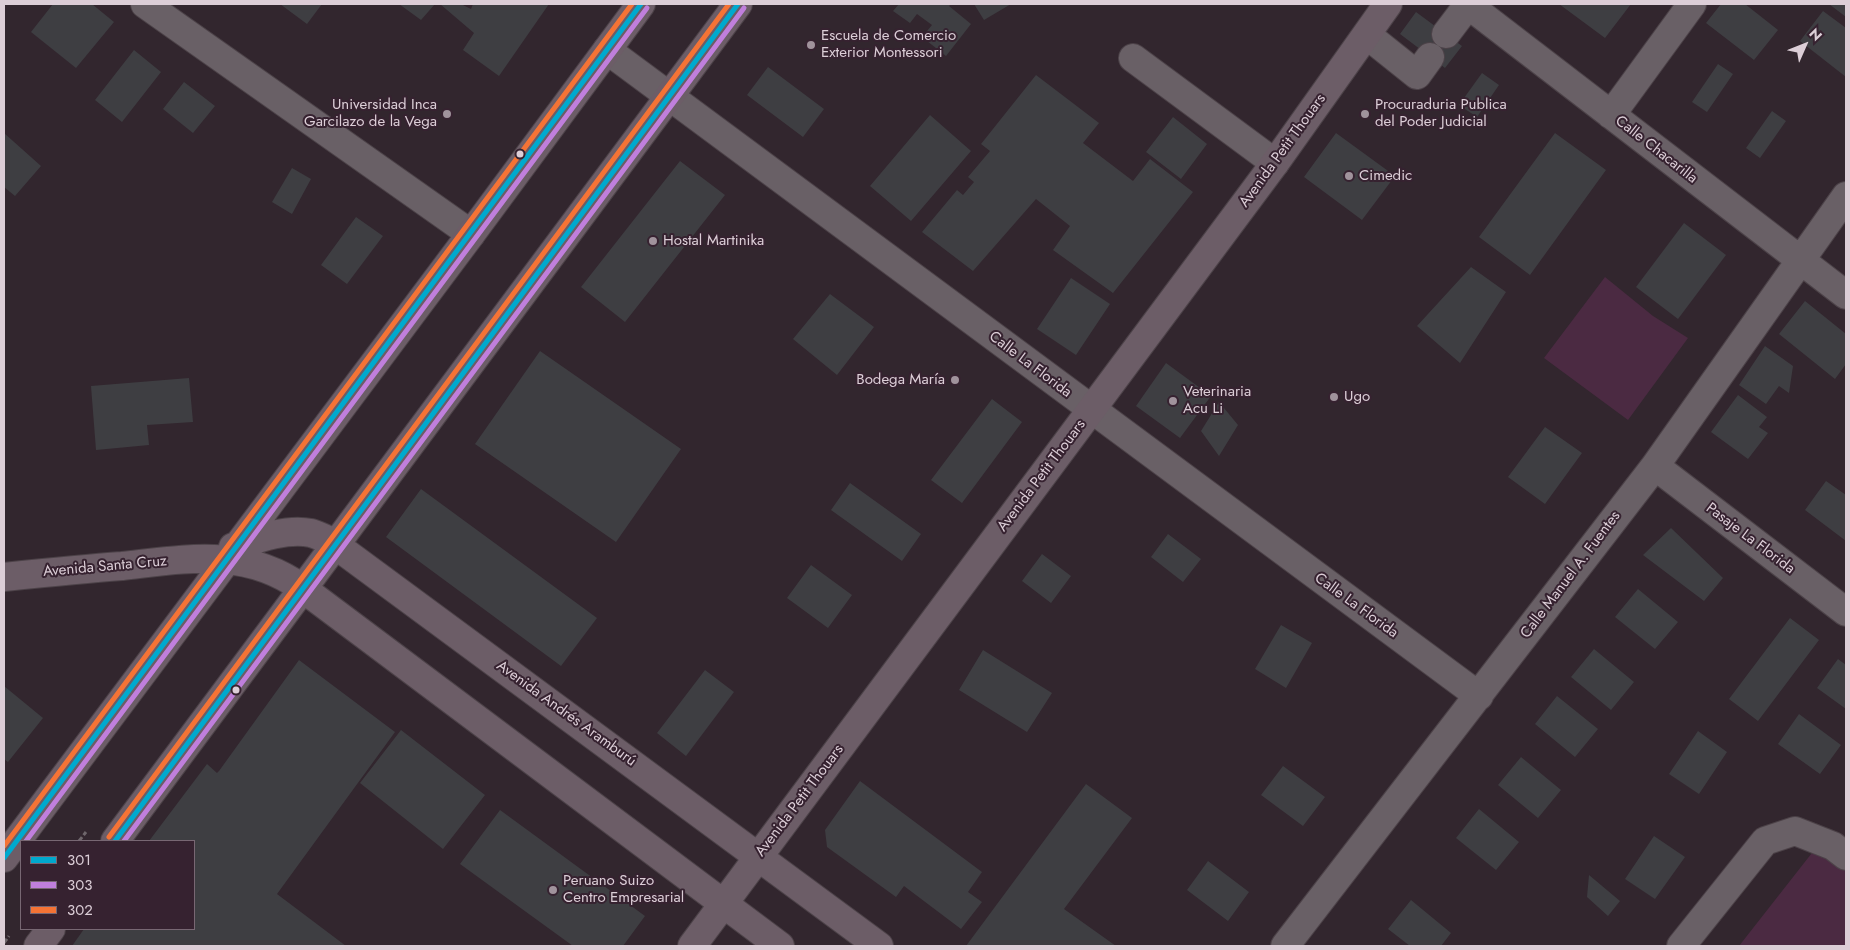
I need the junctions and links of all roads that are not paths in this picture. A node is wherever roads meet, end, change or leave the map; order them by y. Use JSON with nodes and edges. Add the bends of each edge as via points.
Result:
{"nodes":[{"id":1,"x":145,"y":4,"type":"edge"},
{"id":2,"x":641,"y":4,"type":"edge"},
{"id":3,"x":738,"y":4,"type":"edge"},
{"id":4,"x":1388,"y":4,"type":"edge"},
{"id":5,"x":1467,"y":4,"type":"edge"},
{"id":6,"x":1692,"y":4,"type":"edge"},
{"id":7,"x":1446,"y":34,"type":"dead end"},
{"id":8,"x":1367,"y":35,"type":"junction"},
{"id":9,"x":607,"y":50,"type":"junction"},
{"id":10,"x":1430,"y":56,"type":"dead end"},
{"id":11,"x":1133,"y":58,"type":"dead end"},
{"id":12,"x":669,"y":96,"type":"junction"},
{"id":13,"x":1611,"y":115,"type":"junction"},
{"id":14,"x":1275,"y":163,"type":"junction"},
{"id":15,"x":1846,"y":196,"type":"edge"},
{"id":16,"x":471,"y":234,"type":"junction"},
{"id":17,"x":1801,"y":261,"type":"junction"},
{"id":18,"x":1846,"y":295,"type":"edge"},
{"id":19,"x":1091,"y":410,"type":"junction"},
{"id":20,"x":1654,"y":466,"type":"junction"},
{"id":21,"x":336,"y":544,"type":"junction"},
{"id":22,"x":223,"y":554,"type":"junction"},
{"id":23,"x":4,"y":577,"type":"edge"},
{"id":24,"x":302,"y":588,"type":"junction"},
{"id":25,"x":1846,"y":612,"type":"edge"},
{"id":26,"x":1479,"y":696,"type":"junction"},
{"id":27,"x":116,"y":840,"type":"edge"},
{"id":28,"x":1846,"y":856,"type":"edge"},
{"id":29,"x":759,"y":857,"type":"junction"},
{"id":30,"x":4,"y":858,"type":"edge"},
{"id":31,"x":724,"y":904,"type":"junction"},
{"id":32,"x":49,"y":930,"type":"edge"},
{"id":33,"x":38,"y":946,"type":"edge"},
{"id":34,"x":692,"y":946,"type":"edge"},
{"id":35,"x":780,"y":946,"type":"edge"},
{"id":36,"x":879,"y":946,"type":"edge"},
{"id":37,"x":1285,"y":946,"type":"edge"},
{"id":38,"x":1681,"y":946,"type":"edge"}],
"edges":[{"from":1,"to":16,"type":"street"},
{"from":2,"to":9,"type":"main road"},
{"from":3,"to":12,"type":"main road"},
{"from":4,"to":8,"type":"main road","name":"Avenida Petit Thouars"},
{"from":5,"to":7,"type":"street"},
{"from":5,"to":13,"type":"street","name":"Calle Chacarilla"},
{"from":6,"to":13,"type":"street"},
{"from":8,"to":10,"type":"street","via":[[1417,75]]},
{"from":8,"to":14,"type":"main road","name":"Avenida Petit Thouars"},
{"from":9,"to":12,"type":"street","name":"Calle La Florida"},
{"from":9,"to":16,"type":"main road"},
{"from":11,"to":14,"type":"street"},
{"from":12,"to":19,"type":"street","name":"Calle La Florida"},
{"from":12,"to":21,"type":"main road"},
{"from":13,"to":17,"type":"street","name":"Calle Chacarilla"},
{"from":14,"to":19,"type":"main road","name":"Avenida Petit Thouars"},
{"from":15,"to":17,"type":"street","name":"Calle Manuel A. Fuentes"},
{"from":16,"to":22,"type":"main road"},
{"from":17,"to":18,"type":"street","name":"Calle Chacarilla"},
{"from":17,"to":20,"type":"street","name":"Calle Manuel A. Fuentes"},
{"from":19,"to":26,"type":"street","name":"Calle La Florida"},
{"from":19,"to":29,"type":"main road","name":"Avenida Petit Thouars"},
{"from":20,"to":25,"type":"street","name":"Pasaje La Florida"},
{"from":20,"to":26,"type":"street","name":"Calle Manuel A. Fuentes"},
{"from":21,"to":22,"type":"main road","name":"Avenida Andrés Aramburú","via":[[313,534],[293,532],[261,538]]},
{"from":21,"to":24,"type":"main road"},
{"from":21,"to":29,"type":"main road","name":"Avenida Andrés Aramburú"},
{"from":22,"to":23,"type":"main road","name":"Avenida Santa Cruz"},
{"from":22,"to":24,"type":"main road","via":[[263,567]]},
{"from":22,"to":30,"type":"main road"},
{"from":24,"to":27,"type":"main road"},
{"from":24,"to":31,"type":"main road"},
{"from":26,"to":37,"type":"street","name":"Calle Manuel A. Fuentes"},
{"from":28,"to":38,"type":"street","via":[[1834,846],[1795,831],[1765,841]]},
{"from":29,"to":31,"type":"main road","name":"Avenida Petit Thouars"},
{"from":29,"to":36,"type":"main road","name":"Avenida Andrés Aramburú"},
{"from":31,"to":34,"type":"main road","name":"Avenida Petit Thouars"},
{"from":31,"to":35,"type":"main road"},
{"from":32,"to":33,"type":"main road"}]}
